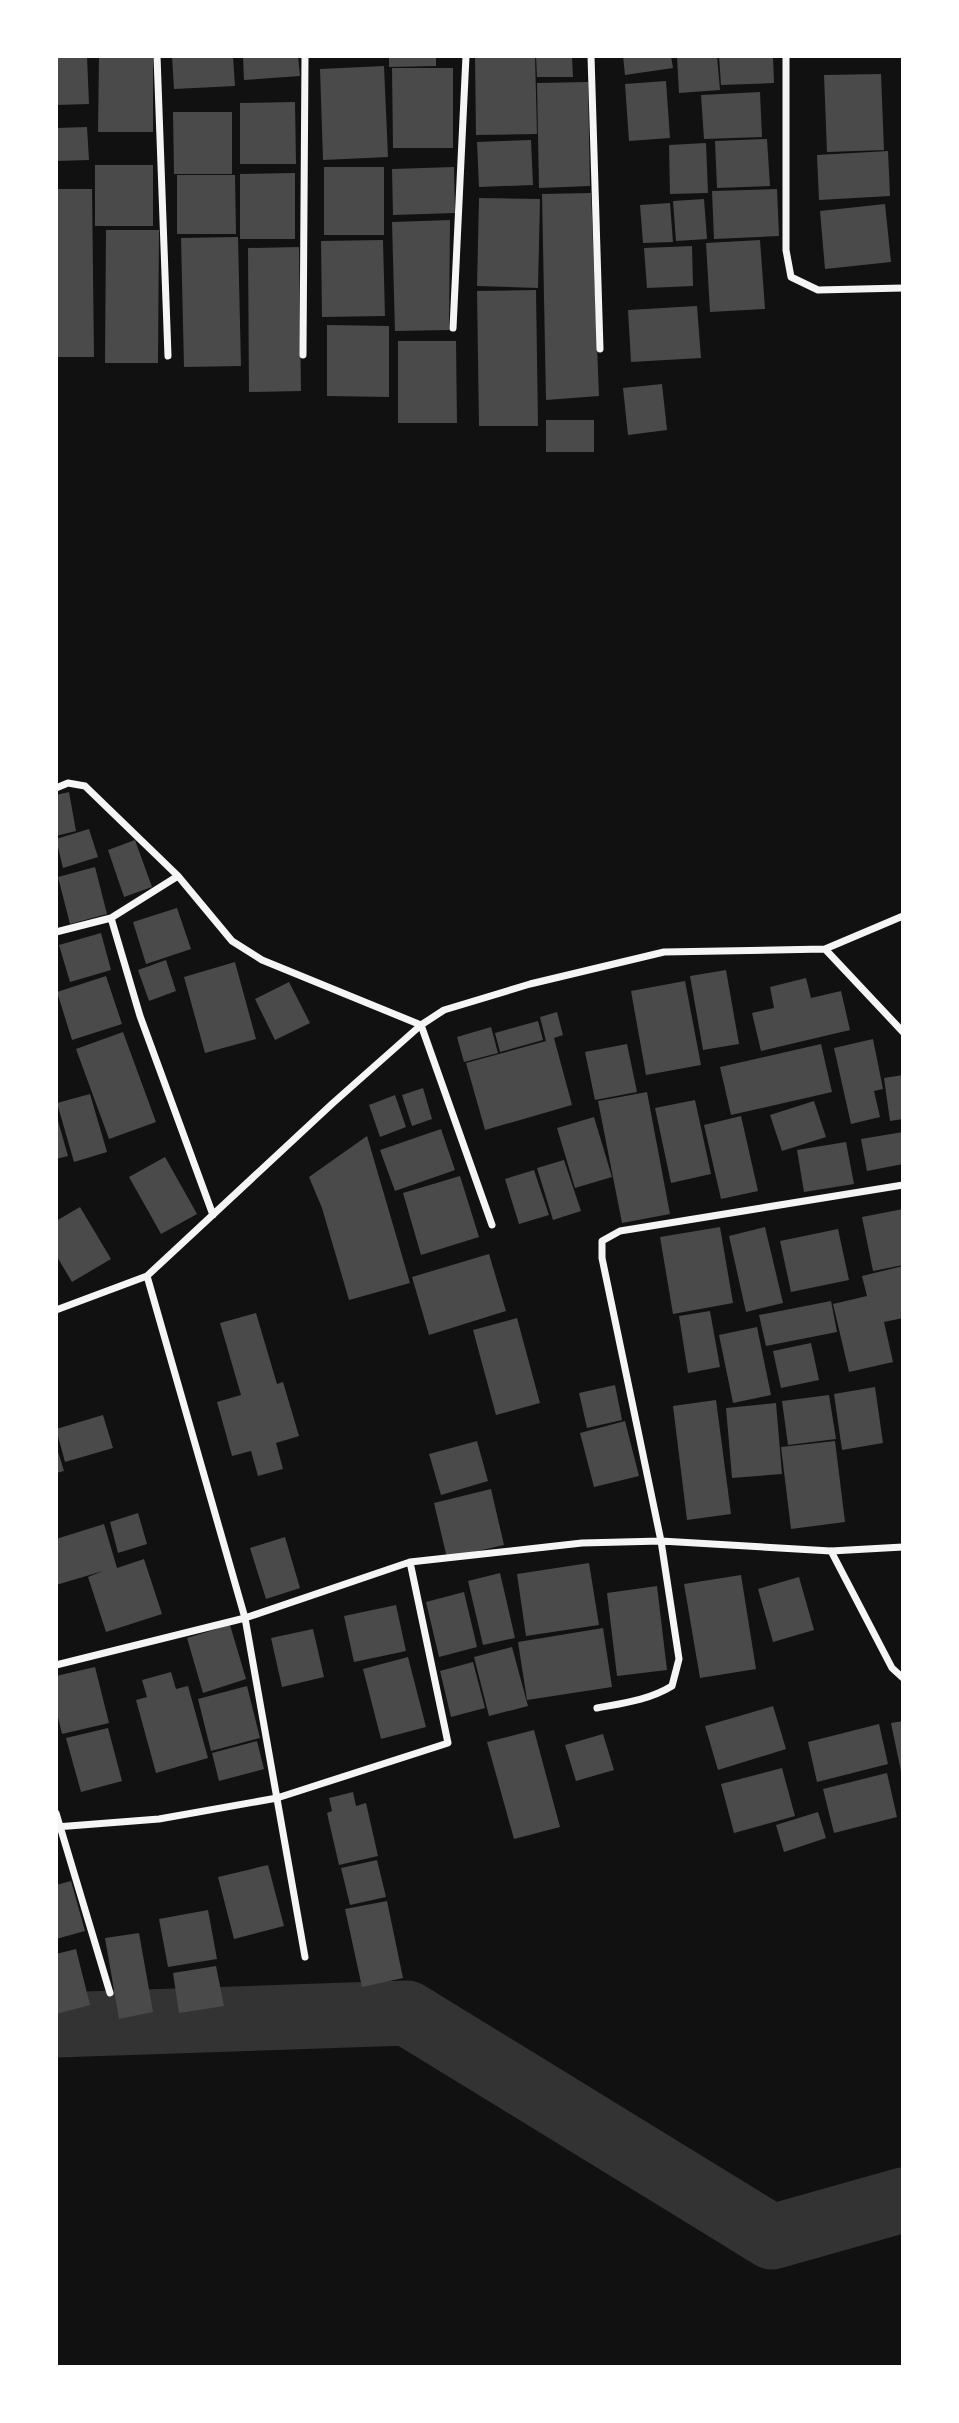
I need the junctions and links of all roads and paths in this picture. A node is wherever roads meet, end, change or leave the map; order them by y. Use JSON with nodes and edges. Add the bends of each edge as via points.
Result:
{"nodes":[{"id":1,"x":158,"y":56,"type":"edge"},
{"id":2,"x":305,"y":56,"type":"edge"},
{"id":3,"x":466,"y":56,"type":"edge"},
{"id":4,"x":591,"y":56,"type":"edge"},
{"id":5,"x":786,"y":56,"type":"edge"},
{"id":6,"x":903,"y":288,"type":"edge"},
{"id":7,"x":453,"y":328,"type":"dead end"},
{"id":8,"x":600,"y":349,"type":"dead end"},
{"id":9,"x":303,"y":355,"type":"dead end"},
{"id":10,"x":168,"y":356,"type":"dead end"},
{"id":11,"x":56,"y":788,"type":"edge"},
{"id":12,"x":178,"y":876,"type":"junction"},
{"id":13,"x":903,"y":916,"type":"edge"},
{"id":14,"x":111,"y":918,"type":"junction"},
{"id":15,"x":56,"y":932,"type":"edge"},
{"id":16,"x":825,"y":949,"type":"junction"},
{"id":17,"x":421,"y":1025,"type":"junction"},
{"id":18,"x":903,"y":1032,"type":"edge"},
{"id":19,"x":903,"y":1185,"type":"edge"},
{"id":20,"x":214,"y":1215,"type":"junction"},
{"id":21,"x":492,"y":1225,"type":"dead end"},
{"id":22,"x":147,"y":1276,"type":"junction"},
{"id":23,"x":56,"y":1310,"type":"edge"},
{"id":24,"x":661,"y":1541,"type":"junction"},
{"id":25,"x":903,"y":1547,"type":"edge"},
{"id":26,"x":831,"y":1551,"type":"junction"},
{"id":27,"x":410,"y":1562,"type":"junction"},
{"id":28,"x":245,"y":1618,"type":"junction"},
{"id":29,"x":56,"y":1665,"type":"edge"},
{"id":30,"x":903,"y":1678,"type":"edge"},
{"id":31,"x":597,"y":1708,"type":"dead end"},
{"id":32,"x":277,"y":1798,"type":"junction"},
{"id":33,"x":56,"y":1813,"type":"edge"},
{"id":34,"x":58,"y":1826,"type":"edge"},
{"id":35,"x":305,"y":1957,"type":"dead end"},
{"id":36,"x":110,"y":1993,"type":"dead end"}],
"edges":[{"from":1,"to":10,"type":"street"},
{"from":2,"to":9,"type":"street"},
{"from":3,"to":7,"type":"street"},
{"from":4,"to":8,"type":"street"},
{"from":5,"to":6,"type":"street","via":[[786,250],[792,276],[818,290]]},
{"from":11,"to":12,"type":"street","via":[[68,783],[85,786]]},
{"from":12,"to":14,"type":"street"},
{"from":12,"to":17,"type":"street","via":[[232,941],[262,960]]},
{"from":13,"to":16,"type":"street"},
{"from":14,"to":15,"type":"street"},
{"from":14,"to":20,"type":"street","via":[[140,1016]]},
{"from":16,"to":17,"type":"street","via":[[664,952],[530,984],[444,1010]]},
{"from":16,"to":18,"type":"street"},
{"from":17,"to":20,"type":"street"},
{"from":17,"to":21,"type":"street"},
{"from":19,"to":24,"type":"street","via":[[632,1229],[601,1241]]},
{"from":20,"to":22,"type":"street"},
{"from":22,"to":23,"type":"street"},
{"from":22,"to":28,"type":"street"},
{"from":24,"to":26,"type":"street"},
{"from":24,"to":27,"type":"street","via":[[582,1543]]},
{"from":24,"to":31,"type":"street","via":[[679,1659],[676,1677],[672,1686],[651,1698]]},
{"from":25,"to":26,"type":"street"},
{"from":26,"to":30,"type":"street","via":[[892,1668]]},
{"from":27,"to":28,"type":"street"},
{"from":27,"to":32,"type":"street","via":[[448,1743]]},
{"from":28,"to":29,"type":"street"},
{"from":28,"to":32,"type":"street"},
{"from":32,"to":34,"type":"street","via":[[159,1819]]},
{"from":32,"to":35,"type":"street"},
{"from":33,"to":34,"type":"street"},
{"from":34,"to":36,"type":"street"}]}
